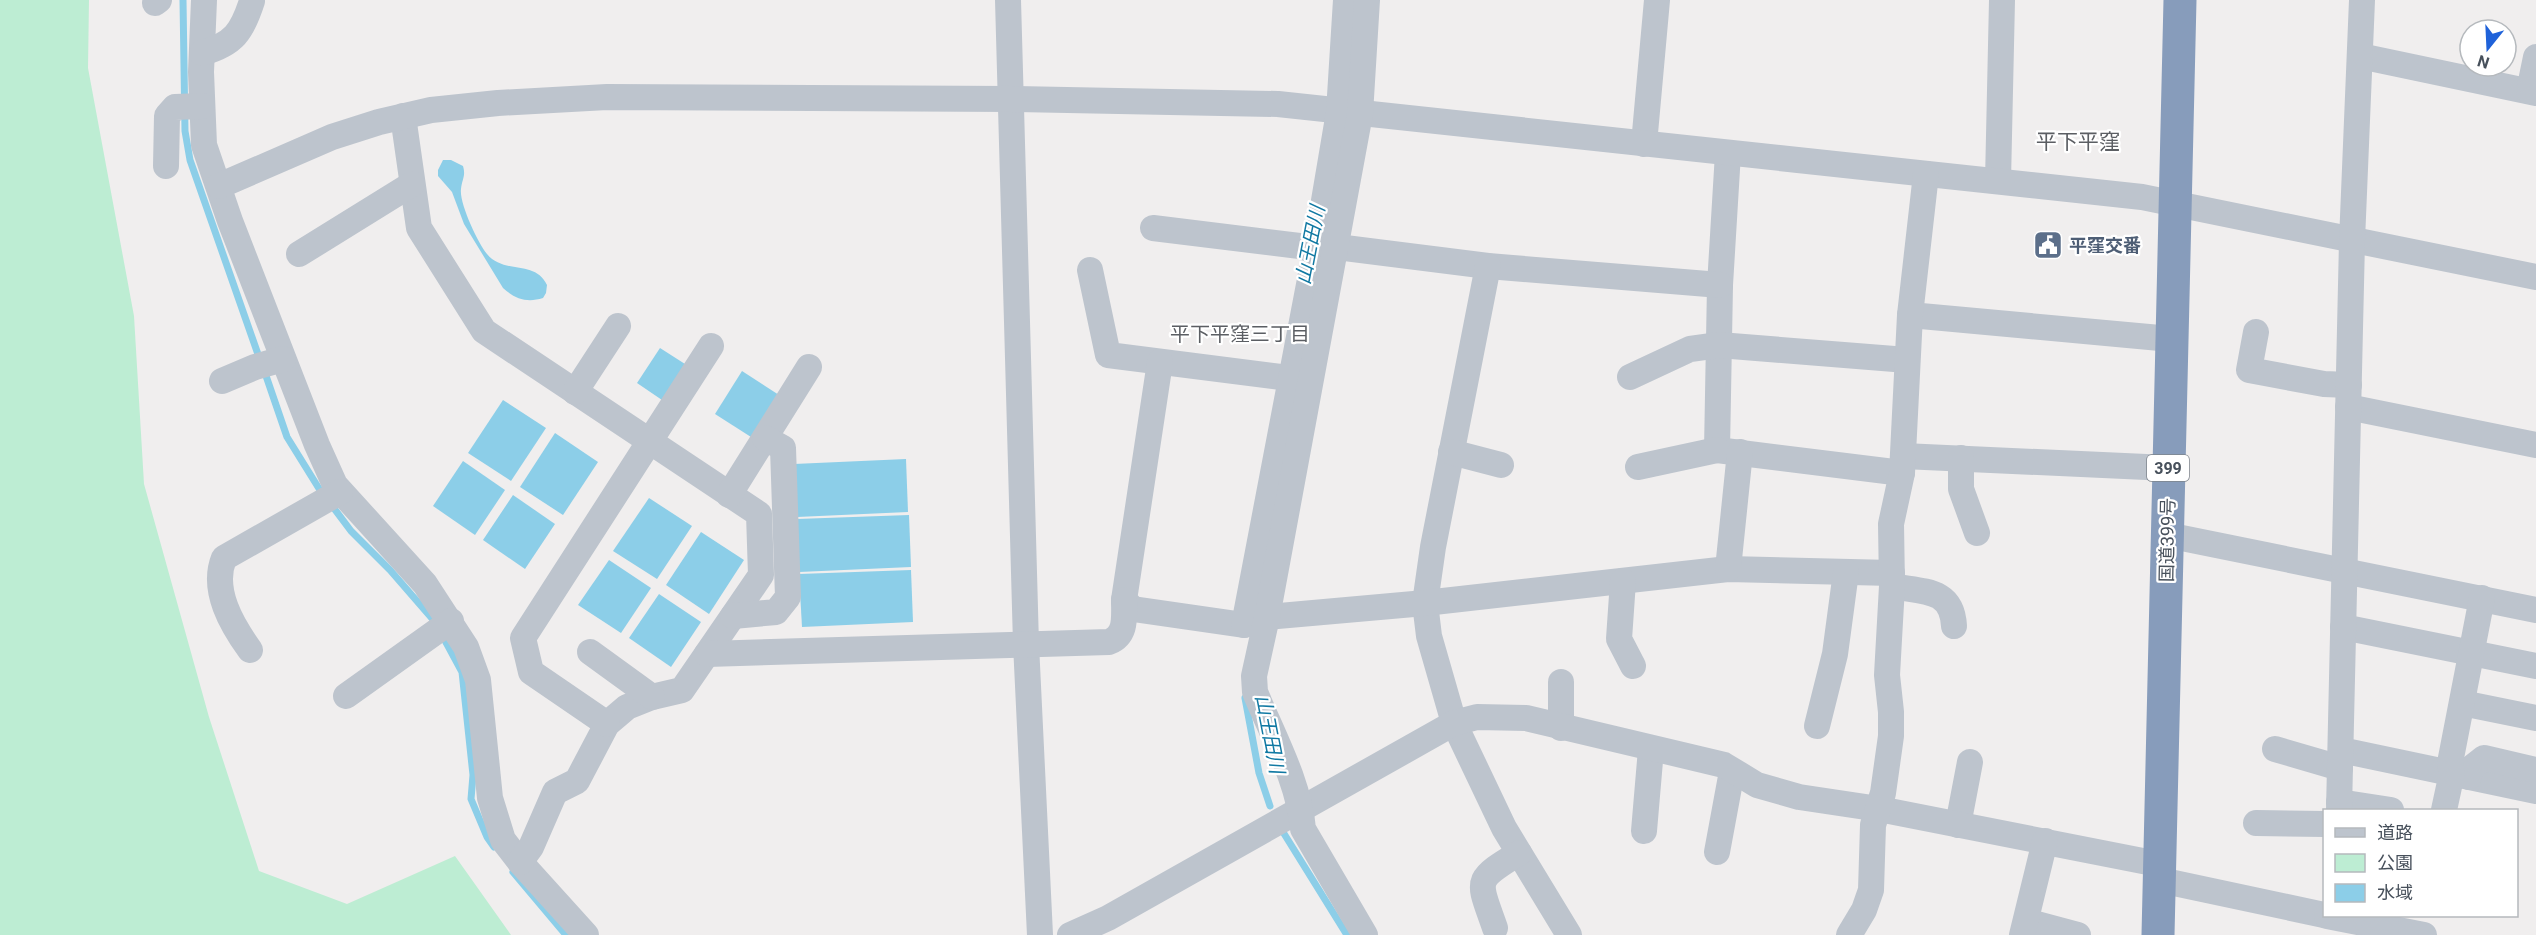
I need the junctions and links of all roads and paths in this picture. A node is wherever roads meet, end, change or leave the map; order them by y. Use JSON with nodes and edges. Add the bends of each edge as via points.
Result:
{"nodes":[{"id":1,"x":204,"y":0,"type":"edge"},
{"id":2,"x":1008,"y":0,"type":"edge"},
{"id":3,"x":1346,"y":0,"type":"edge"},
{"id":4,"x":1367,"y":0,"type":"edge"},
{"id":5,"x":1658,"y":0,"type":"edge"},
{"id":6,"x":2002,"y":0,"type":"edge"},
{"id":7,"x":2180,"y":0,"type":"edge"},
{"id":8,"x":2362,"y":0,"type":"edge"},
{"id":9,"x":252,"y":1,"type":"edge"},
{"id":10,"x":202,"y":53,"type":"junction"},
{"id":11,"x":2360,"y":56,"type":"junction"},
{"id":12,"x":2536,"y":57,"type":"edge"},
{"id":13,"x":2533,"y":92,"type":"edge"},
{"id":14,"x":1011,"y":99,"type":"junction"},
{"id":15,"x":202,"y":106,"type":"junction"},
{"id":16,"x":1349,"y":113,"type":"junction"},
{"id":17,"x":403,"y":116,"type":"junction"},
{"id":18,"x":1644,"y":144,"type":"junction"},
{"id":19,"x":1728,"y":153,"type":"junction"},
{"id":20,"x":166,"y":166,"type":"dead end"},
{"id":21,"x":1926,"y":174,"type":"junction"},
{"id":22,"x":1998,"y":181,"type":"junction"},
{"id":23,"x":412,"y":184,"type":"junction"},
{"id":24,"x":219,"y":186,"type":"junction"},
{"id":25,"x":2175,"y":204,"type":"junction"},
{"id":26,"x":1154,"y":228,"type":"dead end"},
{"id":27,"x":2352,"y":241,"type":"junction"},
{"id":28,"x":1327,"y":247,"type":"junction"},
{"id":29,"x":299,"y":254,"type":"dead end"},
{"id":30,"x":1488,"y":266,"type":"junction"},
{"id":31,"x":1090,"y":270,"type":"dead end"},
{"id":32,"x":2536,"y":277,"type":"edge"},
{"id":33,"x":1720,"y":285,"type":"junction"},
{"id":34,"x":1910,"y":315,"type":"junction"},
{"id":35,"x":618,"y":326,"type":"dead end"},
{"id":36,"x":2256,"y":332,"type":"dead end"},
{"id":37,"x":2171,"y":339,"type":"junction"},
{"id":38,"x":1719,"y":345,"type":"junction"},
{"id":39,"x":711,"y":346,"type":"dead end"},
{"id":40,"x":283,"y":359,"type":"junction"},
{"id":41,"x":1907,"y":360,"type":"junction"},
{"id":42,"x":1160,"y":362,"type":"junction"},
{"id":43,"x":809,"y":367,"type":"dead end"},
{"id":44,"x":1630,"y":377,"type":"dead end"},
{"id":45,"x":1301,"y":379,"type":"junction"},
{"id":46,"x":222,"y":381,"type":"dead end"},
{"id":47,"x":576,"y":392,"type":"junction"},
{"id":48,"x":2348,"y":396,"type":"junction"},
{"id":49,"x":765,"y":438,"type":"junction"},
{"id":50,"x":650,"y":442,"type":"junction"},
{"id":51,"x":2536,"y":445,"type":"edge"},
{"id":52,"x":1729,"y":451,"type":"junction"},
{"id":53,"x":1451,"y":452,"type":"junction"},
{"id":54,"x":1960,"y":458,"type":"junction"},
{"id":55,"x":1501,"y":465,"type":"dead end"},
{"id":56,"x":1903,"y":465,"type":"junction"},
{"id":57,"x":1638,"y":467,"type":"dead end"},
{"id":58,"x":2168,"y":468,"type":"junction"},
{"id":59,"x":340,"y":492,"type":"junction"},
{"id":60,"x":729,"y":495,"type":"junction"},
{"id":61,"x":1977,"y":533,"type":"dead end"},
{"id":62,"x":2167,"y":535,"type":"junction"},
{"id":63,"x":1728,"y":569,"type":"junction"},
{"id":64,"x":2345,"y":570,"type":"junction"},
{"id":65,"x":1846,"y":572,"type":"junction"},
{"id":66,"x":1892,"y":580,"type":"junction"},
{"id":67,"x":1623,"y":581,"type":"junction"},
{"id":68,"x":2482,"y":598,"type":"junction"},
{"id":69,"x":1124,"y":600,"type":"junction"},
{"id":70,"x":1425,"y":603,"type":"junction"},
{"id":71,"x":2536,"y":610,"type":"edge"},
{"id":72,"x":733,"y":616,"type":"junction"},
{"id":73,"x":451,"y":621,"type":"junction"},
{"id":74,"x":1256,"y":621,"type":"junction"},
{"id":75,"x":1954,"y":626,"type":"dead end"},
{"id":76,"x":2343,"y":627,"type":"junction"},
{"id":77,"x":1026,"y":644,"type":"junction"},
{"id":78,"x":250,"y":651,"type":"dead end"},
{"id":79,"x":590,"y":652,"type":"dead end"},
{"id":80,"x":2472,"y":652,"type":"junction"},
{"id":81,"x":707,"y":654,"type":"junction"},
{"id":82,"x":1633,"y":666,"type":"dead end"},
{"id":83,"x":2536,"y":666,"type":"edge"},
{"id":84,"x":1561,"y":682,"type":"dead end"},
{"id":85,"x":346,"y":696,"type":"dead end"},
{"id":86,"x":652,"y":697,"type":"junction"},
{"id":87,"x":2462,"y":703,"type":"junction"},
{"id":88,"x":2536,"y":718,"type":"edge"},
{"id":89,"x":1454,"y":723,"type":"junction"},
{"id":90,"x":607,"y":724,"type":"junction"},
{"id":91,"x":1818,"y":726,"type":"dead end"},
{"id":92,"x":1561,"y":728,"type":"junction"},
{"id":93,"x":1650,"y":749,"type":"junction"},
{"id":94,"x":2275,"y":749,"type":"dead end"},
{"id":95,"x":2341,"y":759,"type":"junction"},
{"id":96,"x":1970,"y":762,"type":"dead end"},
{"id":97,"x":1732,"y":771,"type":"junction"},
{"id":98,"x":2460,"y":775,"type":"junction"},
{"id":99,"x":2536,"y":784,"type":"edge"},
{"id":100,"x":2339,"y":806,"type":"edge"},
{"id":101,"x":1301,"y":809,"type":"junction"},
{"id":102,"x":1879,"y":809,"type":"junction"},
{"id":103,"x":2378,"y":809,"type":"edge"},
{"id":104,"x":2444,"y":809,"type":"edge"},
{"id":105,"x":2256,"y":823,"type":"dead end"},
{"id":106,"x":2323,"y":824,"type":"edge"},
{"id":107,"x":1958,"y":825,"type":"junction"},
{"id":108,"x":1644,"y":831,"type":"dead end"},
{"id":109,"x":2045,"y":841,"type":"junction"},
{"id":110,"x":1717,"y":852,"type":"dead end"},
{"id":111,"x":1519,"y":853,"type":"junction"},
{"id":112,"x":520,"y":862,"type":"junction"},
{"id":113,"x":2159,"y":872,"type":"junction"},
{"id":114,"x":2332,"y":920,"type":"edge"},
{"id":115,"x":1495,"y":928,"type":"dead end"},
{"id":116,"x":2024,"y":928,"type":"edge"},
{"id":117,"x":2421,"y":928,"type":"edge"},
{"id":118,"x":586,"y":935,"type":"edge"},
{"id":119,"x":1040,"y":935,"type":"edge"},
{"id":120,"x":1070,"y":935,"type":"edge"},
{"id":121,"x":1365,"y":935,"type":"edge"},
{"id":122,"x":1569,"y":935,"type":"edge"},
{"id":123,"x":1849,"y":935,"type":"edge"},
{"id":124,"x":2078,"y":935,"type":"edge"},
{"id":125,"x":2158,"y":935,"type":"edge"}],
"edges":[{"from":1,"to":10,"type":"street"},
{"from":2,"to":14,"type":"street"},
{"from":3,"to":16,"type":"street"},
{"from":4,"to":16,"type":"street"},
{"from":5,"to":18,"type":"street"},
{"from":6,"to":22,"type":"street"},
{"from":7,"to":25,"type":"highway","name":"国道399号","number":"399"},
{"from":8,"to":11,"type":"street"},
{"from":9,"to":10,"type":"street","via":[[240,31],[228,43]]},
{"from":10,"to":15,"type":"street"},
{"from":11,"to":13,"type":"street"},
{"from":11,"to":27,"type":"street"},
{"from":12,"to":13,"type":"street"},
{"from":14,"to":16,"type":"street","via":[[1278,104]]},
{"from":14,"to":17,"type":"street","via":[[607,97],[498,103]]},
{"from":14,"to":77,"type":"street"},
{"from":15,"to":20,"type":"street","via":[[175,107],[167,116]]},
{"from":15,"to":24,"type":"street","via":[[204,145]]},
{"from":16,"to":18,"type":"street"},
{"from":16,"to":28,"type":"street"},
{"from":17,"to":23,"type":"street"},
{"from":17,"to":24,"type":"street","via":[[332,136]]},
{"from":18,"to":19,"type":"street"},
{"from":19,"to":21,"type":"street"},
{"from":19,"to":33,"type":"street"},
{"from":21,"to":22,"type":"street"},
{"from":21,"to":34,"type":"street"},
{"from":22,"to":25,"type":"street"},
{"from":23,"to":29,"type":"street"},
{"from":23,"to":47,"type":"street","via":[[419,228],[484,331]]},
{"from":24,"to":40,"type":"street"},
{"from":25,"to":27,"type":"street"},
{"from":25,"to":37,"type":"highway","name":"国道399号","number":"399"},
{"from":26,"to":28,"type":"street"},
{"from":27,"to":32,"type":"street"},
{"from":27,"to":48,"type":"street"},
{"from":28,"to":30,"type":"street"},
{"from":28,"to":45,"type":"street"},
{"from":30,"to":33,"type":"street"},
{"from":30,"to":53,"type":"street"},
{"from":31,"to":42,"type":"street","via":[[1108,355]]},
{"from":33,"to":38,"type":"street"},
{"from":34,"to":37,"type":"street"},
{"from":34,"to":41,"type":"street"},
{"from":35,"to":47,"type":"street"},
{"from":36,"to":48,"type":"street","via":[[2249,370],[2324,384]]},
{"from":37,"to":58,"type":"highway","name":"国道399号","number":"399"},
{"from":38,"to":41,"type":"street"},
{"from":38,"to":44,"type":"street","via":[[1690,349]]},
{"from":38,"to":52,"type":"street"},
{"from":39,"to":50,"type":"street"},
{"from":40,"to":46,"type":"street"},
{"from":40,"to":59,"type":"street"},
{"from":41,"to":56,"type":"street"},
{"from":42,"to":45,"type":"street"},
{"from":42,"to":69,"type":"street"},
{"from":43,"to":49,"type":"street"},
{"from":45,"to":74,"type":"street"},
{"from":47,"to":50,"type":"street"},
{"from":48,"to":51,"type":"street"},
{"from":48,"to":64,"type":"street"},
{"from":49,"to":60,"type":"street"},
{"from":49,"to":72,"type":"street","via":[[783,448],[788,597],[776,612]]},
{"from":50,"to":60,"type":"street"},
{"from":50,"to":90,"type":"street","via":[[523,638],[531,672]]},
{"from":52,"to":56,"type":"street"},
{"from":52,"to":57,"type":"street"},
{"from":52,"to":63,"type":"street"},
{"from":53,"to":55,"type":"street"},
{"from":53,"to":70,"type":"street"},
{"from":54,"to":56,"type":"street"},
{"from":54,"to":58,"type":"street"},
{"from":54,"to":61,"type":"street","via":[[1961,489]]},
{"from":56,"to":66,"type":"street","via":[[1891,524]]},
{"from":58,"to":62,"type":"highway","name":"国道399号","number":"399"},
{"from":59,"to":73,"type":"street","via":[[424,585]]},
{"from":59,"to":78,"type":"street","via":[[224,558],[220,568],[222,597],[235,630]]},
{"from":60,"to":72,"type":"street","via":[[759,514],[761,575]]},
{"from":62,"to":64,"type":"street"},
{"from":62,"to":113,"type":"highway","name":"国道399号","number":"399"},
{"from":63,"to":65,"type":"street"},
{"from":63,"to":67,"type":"street"},
{"from":64,"to":68,"type":"street"},
{"from":64,"to":76,"type":"street"},
{"from":65,"to":66,"type":"street"},
{"from":65,"to":91,"type":"street","via":[[1835,654]]},
{"from":66,"to":75,"type":"street","via":[[1939,595],[1950,605]]},
{"from":66,"to":102,"type":"street","via":[[1887,675],[1891,736]]},
{"from":67,"to":70,"type":"street"},
{"from":67,"to":82,"type":"street","via":[[1619,639]]},
{"from":68,"to":71,"type":"street"},
{"from":68,"to":80,"type":"street"},
{"from":69,"to":74,"type":"street","via":[[1133,609]]},
{"from":69,"to":77,"type":"street","via":[[1123,631],[1117,639]]},
{"from":70,"to":74,"type":"street"},
{"from":70,"to":89,"type":"street","via":[[1429,636]]},
{"from":72,"to":81,"type":"street"},
{"from":73,"to":85,"type":"street"},
{"from":73,"to":112,"type":"street","via":[[466,646],[478,680],[490,798],[503,840]]},
{"from":74,"to":101,"type":"street","via":[[1255,692]]},
{"from":76,"to":80,"type":"street"},
{"from":76,"to":95,"type":"street"},
{"from":77,"to":81,"type":"street"},
{"from":77,"to":119,"type":"street"},
{"from":79,"to":86,"type":"street"},
{"from":80,"to":83,"type":"street"},
{"from":80,"to":87,"type":"street"},
{"from":81,"to":86,"type":"street","via":[[682,690]]},
{"from":84,"to":92,"type":"street"},
{"from":86,"to":90,"type":"street","via":[[627,707]]},
{"from":87,"to":88,"type":"street"},
{"from":87,"to":98,"type":"street","via":[[2450,763]]},
{"from":89,"to":92,"type":"street","via":[[1477,717],[1509,716]]},
{"from":89,"to":101,"type":"street"},
{"from":89,"to":111,"type":"street","via":[[1503,828]]},
{"from":90,"to":112,"type":"street","via":[[577,781],[555,792],[531,847]]},
{"from":92,"to":93,"type":"street"},
{"from":93,"to":97,"type":"street","via":[[1724,765]]},
{"from":93,"to":108,"type":"street"},
{"from":94,"to":95,"type":"street"},
{"from":95,"to":98,"type":"street"},
{"from":95,"to":100,"type":"street"},
{"from":96,"to":107,"type":"street"},
{"from":97,"to":102,"type":"street","via":[[1757,784],[1799,797]]},
{"from":97,"to":110,"type":"street"},
{"from":98,"to":99,"type":"street"},
{"from":98,"to":104,"type":"street"},
{"from":100,"to":103,"type":"street"},
{"from":101,"to":120,"type":"street","via":[[1108,918]]},
{"from":101,"to":121,"type":"street","via":[[1303,829]]},
{"from":102,"to":107,"type":"street"},
{"from":102,"to":123,"type":"street","via":[[1873,825],[1868,902]]},
{"from":105,"to":106,"type":"street"},
{"from":107,"to":109,"type":"street"},
{"from":109,"to":113,"type":"street"},
{"from":109,"to":116,"type":"street"},
{"from":111,"to":115,"type":"street","via":[[1483,879],[1481,888]]},
{"from":111,"to":122,"type":"street"},
{"from":112,"to":118,"type":"street"},
{"from":113,"to":114,"type":"street"},
{"from":113,"to":125,"type":"highway","name":"国道399号","number":"399"},
{"from":114,"to":117,"type":"street"},
{"from":116,"to":124,"type":"street"}]}
